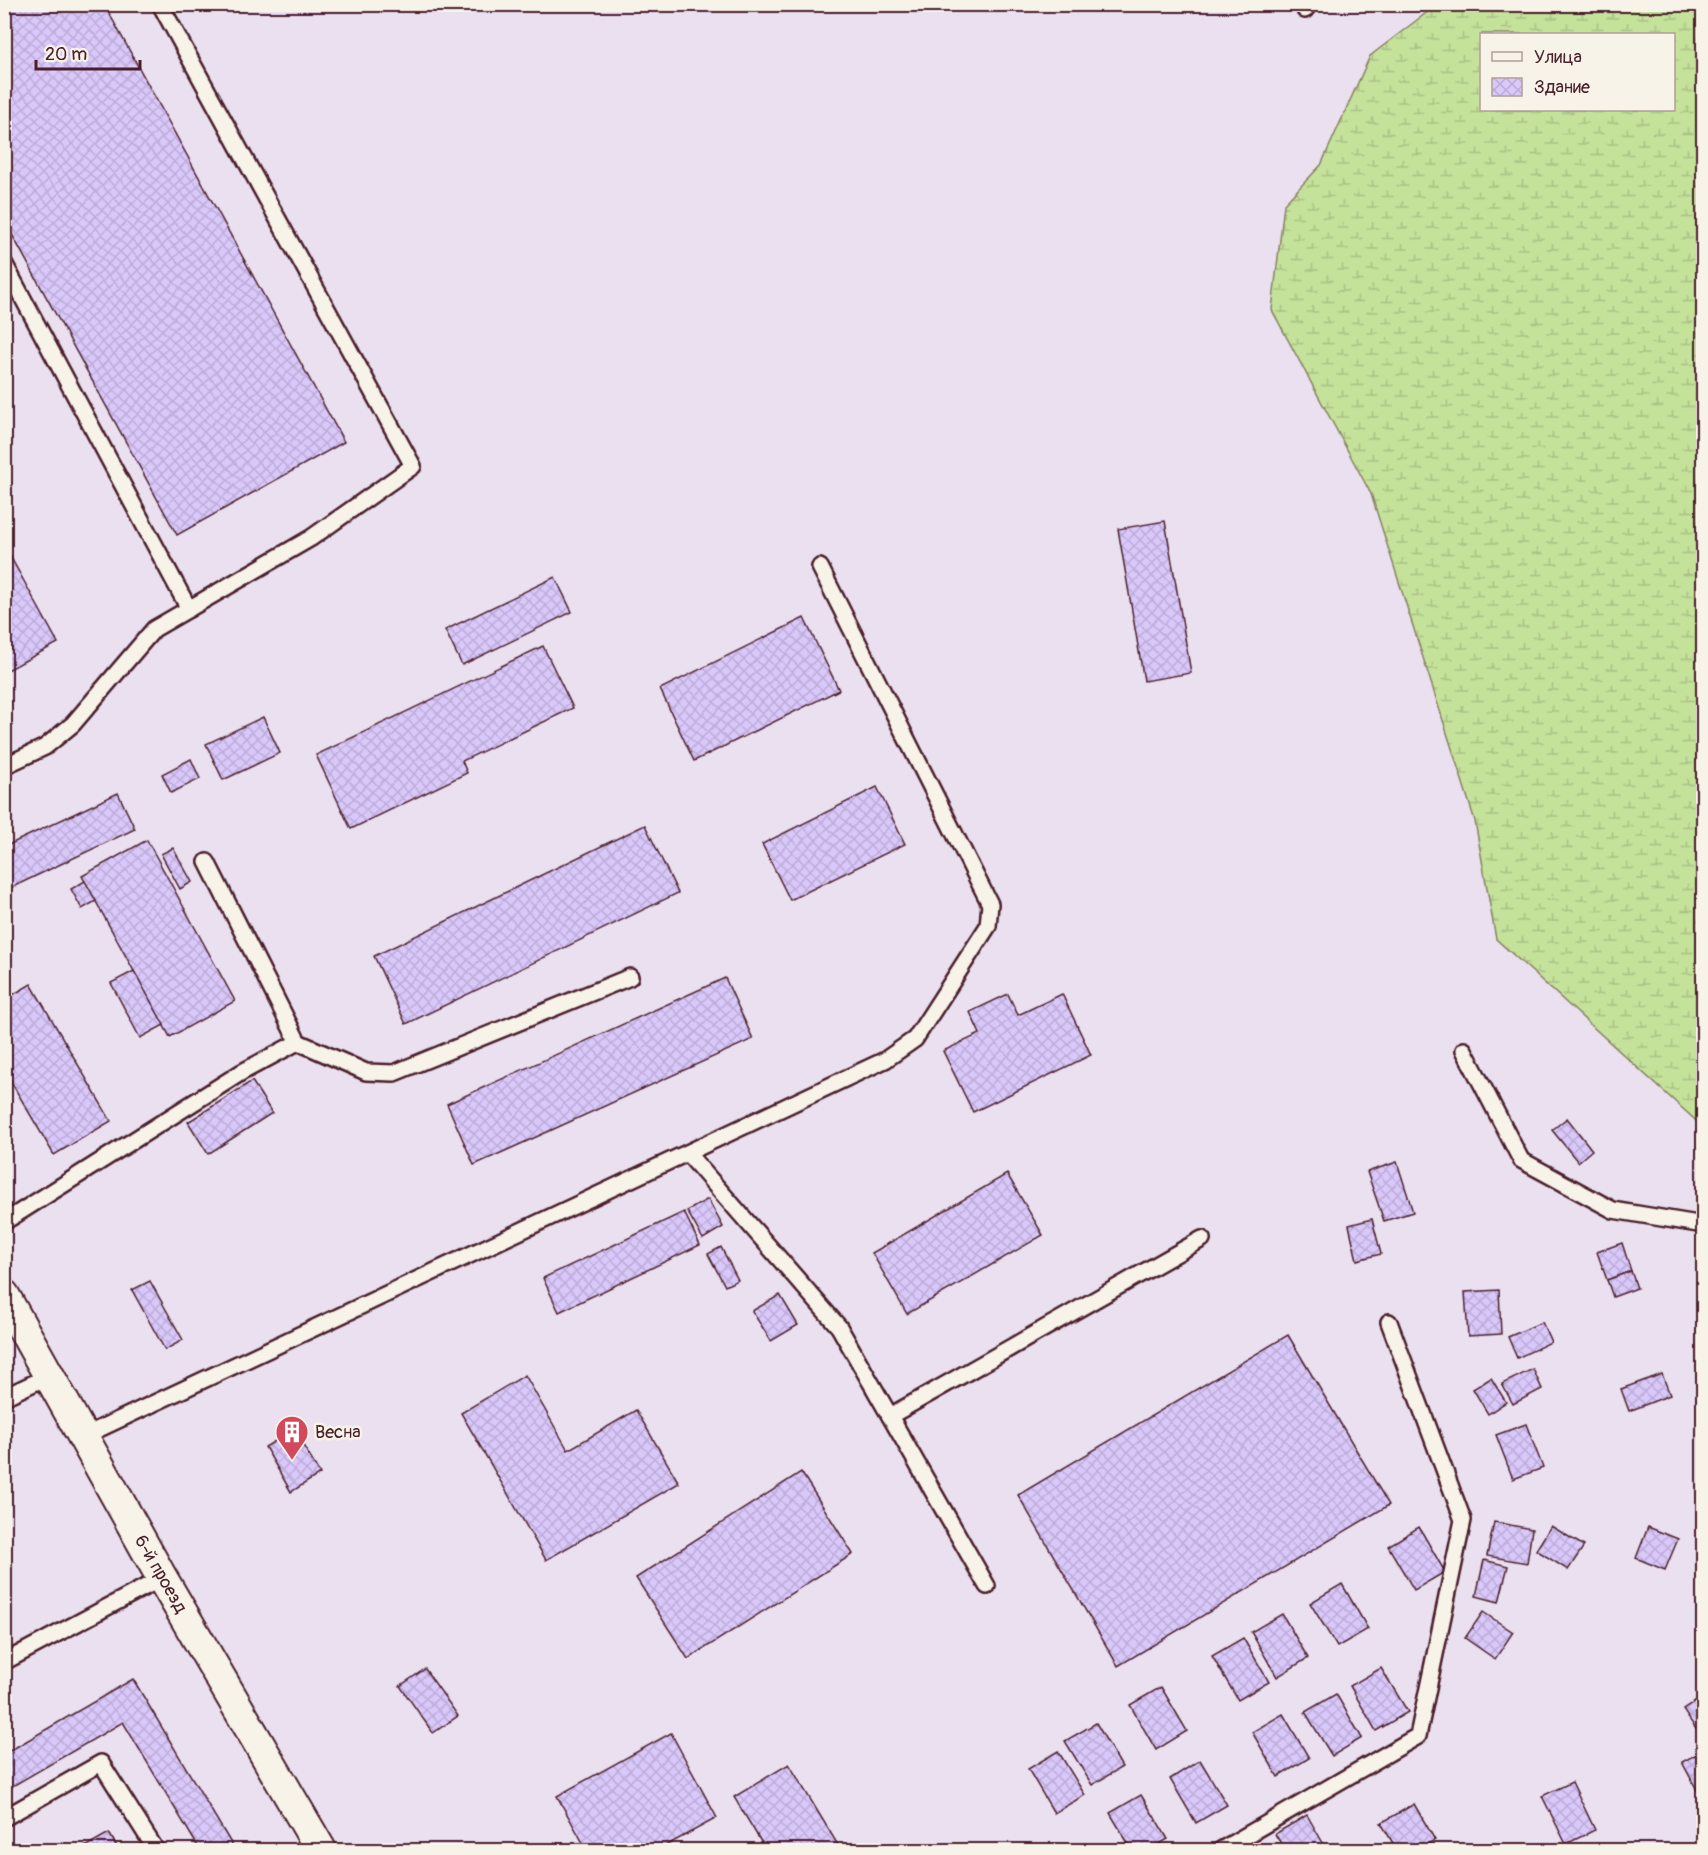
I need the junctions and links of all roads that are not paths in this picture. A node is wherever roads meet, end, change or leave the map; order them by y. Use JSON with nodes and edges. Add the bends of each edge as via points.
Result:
{"nodes":[{"id":1,"x":160,"y":4,"type":"edge"},
{"id":2,"x":4,"y":263,"type":"edge"},
{"id":3,"x":820,"y":567,"type":"dead end"},
{"id":4,"x":189,"y":609,"type":"junction"},
{"id":5,"x":4,"y":766,"type":"edge"},
{"id":6,"x":207,"y":862,"type":"dead end"},
{"id":7,"x":630,"y":977,"type":"dead end"},
{"id":8,"x":298,"y":1042,"type":"junction"},
{"id":9,"x":1464,"y":1050,"type":"dead end"},
{"id":10,"x":688,"y":1154,"type":"junction"},
{"id":11,"x":4,"y":1222,"type":"edge"},
{"id":12,"x":1704,"y":1225,"type":"edge"},
{"id":13,"x":1202,"y":1239,"type":"dead end"},
{"id":14,"x":4,"y":1295,"type":"edge"},
{"id":15,"x":1389,"y":1322,"type":"dead end"},
{"id":16,"x":51,"y":1375,"type":"junction"},
{"id":17,"x":4,"y":1398,"type":"edge"},
{"id":18,"x":890,"y":1416,"type":"junction"},
{"id":19,"x":84,"y":1436,"type":"junction"},
{"id":20,"x":162,"y":1578,"type":"junction"},
{"id":21,"x":987,"y":1586,"type":"dead end"},
{"id":22,"x":4,"y":1662,"type":"edge"},
{"id":23,"x":4,"y":1818,"type":"edge"},
{"id":24,"x":156,"y":1851,"type":"edge"},
{"id":25,"x":321,"y":1851,"type":"edge"},
{"id":26,"x":1221,"y":1851,"type":"edge"}],
"edges":[{"from":1,"to":4,"type":"lane","via":[[413,466],[311,538]]},
{"from":2,"to":4,"type":"lane"},
{"from":3,"to":10,"type":"lane","via":[[990,904],[988,926],[915,1039],[885,1060]]},
{"from":4,"to":5,"type":"lane","via":[[154,629],[73,724],[45,747]]},
{"from":6,"to":8,"type":"lane"},
{"from":7,"to":8,"type":"lane","via":[[394,1073],[366,1072]]},
{"from":8,"to":11,"type":"lane","via":[[242,1072]]},
{"from":9,"to":12,"type":"lane","via":[[1521,1160],[1613,1210]]},
{"from":10,"to":18,"type":"lane","via":[[839,1327]]},
{"from":10,"to":19,"type":"lane"},
{"from":13,"to":18,"type":"lane"},
{"from":14,"to":16,"type":"street","name":"6-й проезд"},
{"from":15,"to":26,"type":"lane","via":[[1463,1520],[1418,1736]]},
{"from":16,"to":17,"type":"lane"},
{"from":16,"to":19,"type":"street","name":"6-й проезд"},
{"from":18,"to":21,"type":"lane"},
{"from":19,"to":20,"type":"street","name":"6-й проезд"},
{"from":20,"to":22,"type":"lane"},
{"from":20,"to":25,"type":"street","name":"6-й проезд"},
{"from":23,"to":24,"type":"lane","via":[[101,1763]]}]}
